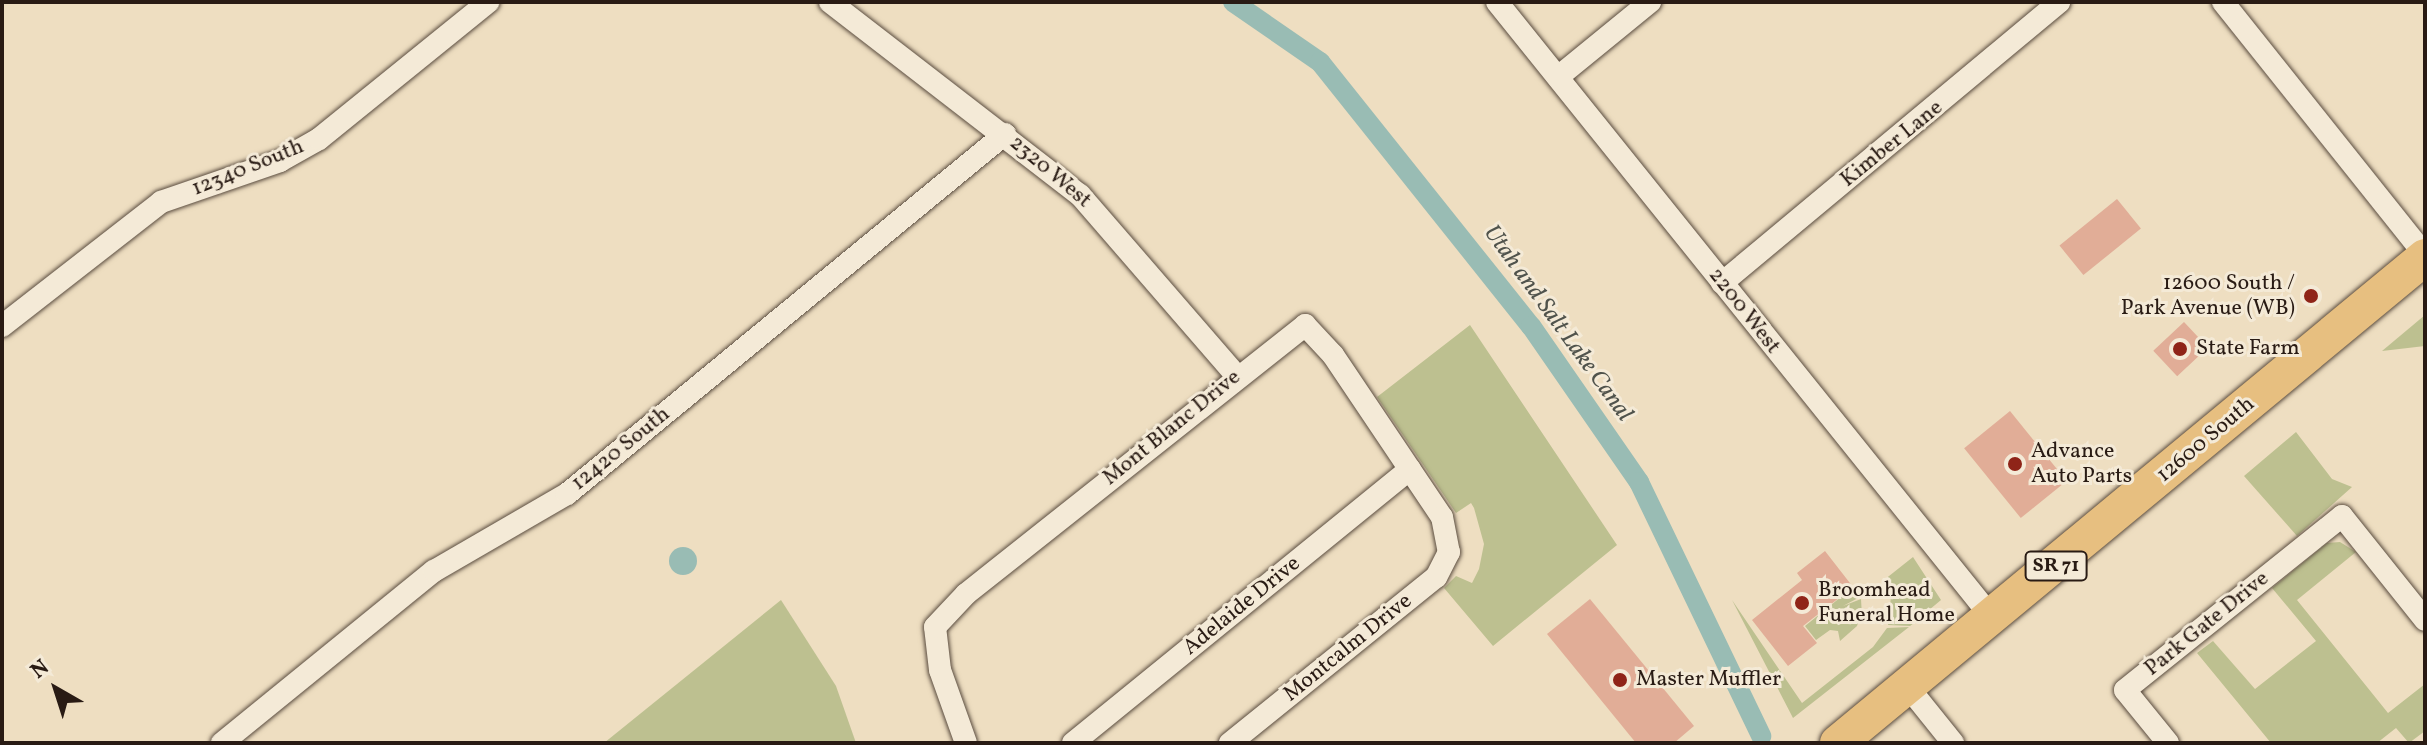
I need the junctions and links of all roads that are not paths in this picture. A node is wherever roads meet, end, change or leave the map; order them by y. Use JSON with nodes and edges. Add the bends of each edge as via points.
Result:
{"nodes":[{"id":1,"x":488,"y":2,"type":"edge"},
{"id":2,"x":830,"y":2,"type":"edge"},
{"id":3,"x":1497,"y":2,"type":"edge"},
{"id":4,"x":1650,"y":2,"type":"edge"},
{"id":5,"x":2059,"y":2,"type":"edge"},
{"id":6,"x":2223,"y":2,"type":"edge"},
{"id":7,"x":1558,"y":77,"type":"junction"},
{"id":8,"x":1005,"y":134,"type":"junction"},
{"id":9,"x":2425,"y":256,"type":"edge"},
{"id":10,"x":1722,"y":283,"type":"junction"},
{"id":11,"x":2,"y":326,"type":"edge"},
{"id":12,"x":1236,"y":375,"type":"junction"},
{"id":13,"x":1410,"y":469,"type":"junction"},
{"id":14,"x":1450,"y":543,"type":"joint"},
{"id":15,"x":1993,"y":619,"type":"junction"},
{"id":16,"x":2425,"y":620,"type":"edge"},
{"id":17,"x":1908,"y":687,"type":"junction"},
{"id":18,"x":222,"y":743,"type":"edge"},
{"id":19,"x":966,"y":743,"type":"edge"},
{"id":20,"x":1073,"y":743,"type":"edge"},
{"id":21,"x":1230,"y":743,"type":"edge"},
{"id":22,"x":1838,"y":743,"type":"edge"},
{"id":23,"x":1953,"y":743,"type":"edge"},
{"id":24,"x":2168,"y":743,"type":"edge"}],
"edges":[{"from":1,"to":11,"type":"street","name":"12340 South","via":[[319,139],[280,161],[161,202]]},
{"from":2,"to":8,"type":"street","name":"2320 West"},
{"from":3,"to":7,"type":"street","name":"2200 West"},
{"from":4,"to":7,"type":"street"},
{"from":5,"to":10,"type":"street","name":"Kimber Lane"},
{"from":6,"to":9,"type":"street"},
{"from":7,"to":10,"type":"street","name":"2200 West"},
{"from":8,"to":12,"type":"street","name":"2320 West","via":[[1119,234]]},
{"from":8,"to":18,"type":"street","name":"12420 South","via":[[567,494],[434,571]]},
{"from":9,"to":15,"type":"main road","name":"12600 South","number":"SR 71"},
{"from":10,"to":15,"type":"street","name":"2200 West"},
{"from":12,"to":13,"type":"street","name":"Mont Blanc Drive","via":[[1305,325],[1333,355]]},
{"from":12,"to":19,"type":"street","name":"Mont Blanc Drive","via":[[966,594],[935,627],[940,670]]},
{"from":13,"to":14,"type":"street","name":"Mont Blanc Drive","via":[[1442,517]]},
{"from":13,"to":20,"type":"street","name":"Adelaide Drive"},
{"from":14,"to":21,"type":"street","name":"Montcalm Drive","via":[[1436,577]]},
{"from":15,"to":17,"type":"main road","name":"12600 South","number":"SR 71"},
{"from":16,"to":24,"type":"street","name":"Park Gate Drive","via":[[2342,516],[2125,690]]},
{"from":17,"to":22,"type":"main road","name":"12600 South","number":"SR 71"},
{"from":17,"to":23,"type":"street"}]}
